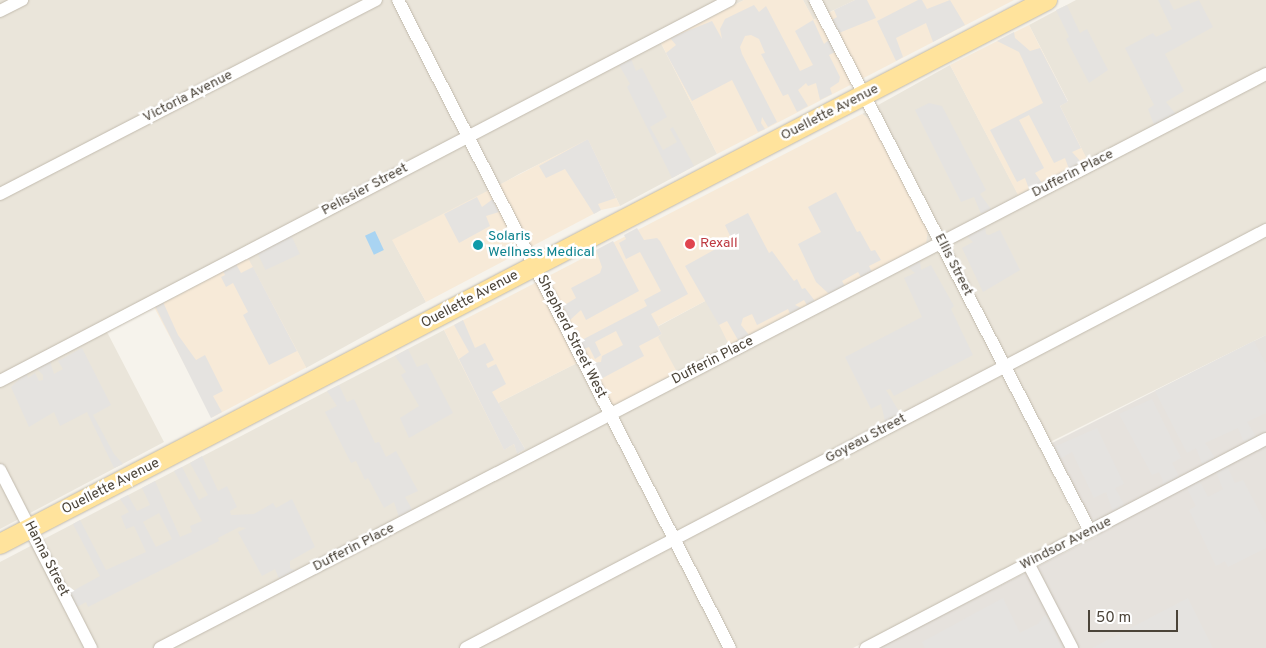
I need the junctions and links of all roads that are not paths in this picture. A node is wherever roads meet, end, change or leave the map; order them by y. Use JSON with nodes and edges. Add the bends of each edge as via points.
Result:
{"nodes":[{"id":1,"x":22,"y":0,"type":"edge"},
{"id":2,"x":376,"y":0,"type":"edge"},
{"id":3,"x":398,"y":0,"type":"edge"},
{"id":4,"x":730,"y":0,"type":"edge"},
{"id":5,"x":815,"y":0,"type":"edge"},
{"id":6,"x":1047,"y":0,"type":"edge"},
{"id":7,"x":0,"y":11,"type":"edge"},
{"id":8,"x":1266,"y":74,"type":"edge"},
{"id":9,"x":864,"y":94,"type":"junction"},
{"id":10,"x":468,"y":136,"type":"junction"},
{"id":11,"x":0,"y":194,"type":"edge"},
{"id":12,"x":1266,"y":230,"type":"edge"},
{"id":13,"x":941,"y":243,"type":"junction"},
{"id":14,"x":534,"y":266,"type":"junction"},
{"id":15,"x":1005,"y":367,"type":"junction"},
{"id":16,"x":0,"y":381,"type":"edge"},
{"id":17,"x":610,"y":414,"type":"junction"},
{"id":18,"x":1266,"y":439,"type":"edge"},
{"id":19,"x":0,"y":470,"type":"edge"},
{"id":20,"x":30,"y":529,"type":"junction"},
{"id":21,"x":1090,"y":531,"type":"junction"},
{"id":22,"x":674,"y":539,"type":"junction"},
{"id":23,"x":0,"y":544,"type":"edge"},
{"id":24,"x":1028,"y":563,"type":"junction"},
{"id":25,"x":91,"y":648,"type":"edge"},
{"id":26,"x":160,"y":648,"type":"edge"},
{"id":27,"x":466,"y":648,"type":"edge"},
{"id":28,"x":730,"y":648,"type":"edge"},
{"id":29,"x":866,"y":648,"type":"edge"},
{"id":30,"x":1072,"y":648,"type":"edge"}],
"edges":[{"from":1,"to":7,"type":"street"},
{"from":2,"to":11,"type":"street","name":"Victoria Avenue"},
{"from":3,"to":10,"type":"street","name":"Shepherd Street West"},
{"from":4,"to":10,"type":"street","name":"Pelissier Street"},
{"from":5,"to":9,"type":"street","name":"Ellis Street"},
{"from":6,"to":9,"type":"main road","name":"Ouellette Avenue"},
{"from":8,"to":13,"type":"street","name":"Dufferin Place"},
{"from":9,"to":13,"type":"street","name":"Ellis Street"},
{"from":9,"to":14,"type":"main road","name":"Ouellette Avenue"},
{"from":10,"to":14,"type":"street","name":"Shepherd Street West"},
{"from":10,"to":16,"type":"street","name":"Pelissier Street"},
{"from":12,"to":15,"type":"street","name":"Goyeau Street"},
{"from":13,"to":15,"type":"street","name":"Ellis Street"},
{"from":13,"to":17,"type":"street","name":"Dufferin Place"},
{"from":14,"to":17,"type":"street","name":"Shepherd Street West"},
{"from":14,"to":20,"type":"main road","name":"Ouellette Avenue"},
{"from":15,"to":21,"type":"street","name":"Ellis Street"},
{"from":15,"to":22,"type":"street","name":"Goyeau Street"},
{"from":17,"to":22,"type":"street","name":"Shepherd Street West"},
{"from":17,"to":26,"type":"street","name":"Dufferin Place"},
{"from":18,"to":21,"type":"street","name":"Windsor Avenue"},
{"from":19,"to":20,"type":"street","name":"Hanna Street"},
{"from":20,"to":23,"type":"main road","name":"Ouellette Avenue"},
{"from":20,"to":25,"type":"street","name":"Hanna Street"},
{"from":21,"to":24,"type":"street","name":"Windsor Avenue"},
{"from":22,"to":27,"type":"street","name":"Goyeau Street"},
{"from":22,"to":28,"type":"street","name":"Shepherd Street West"},
{"from":24,"to":29,"type":"street","name":"Windsor Avenue"},
{"from":24,"to":30,"type":"street"}]}
